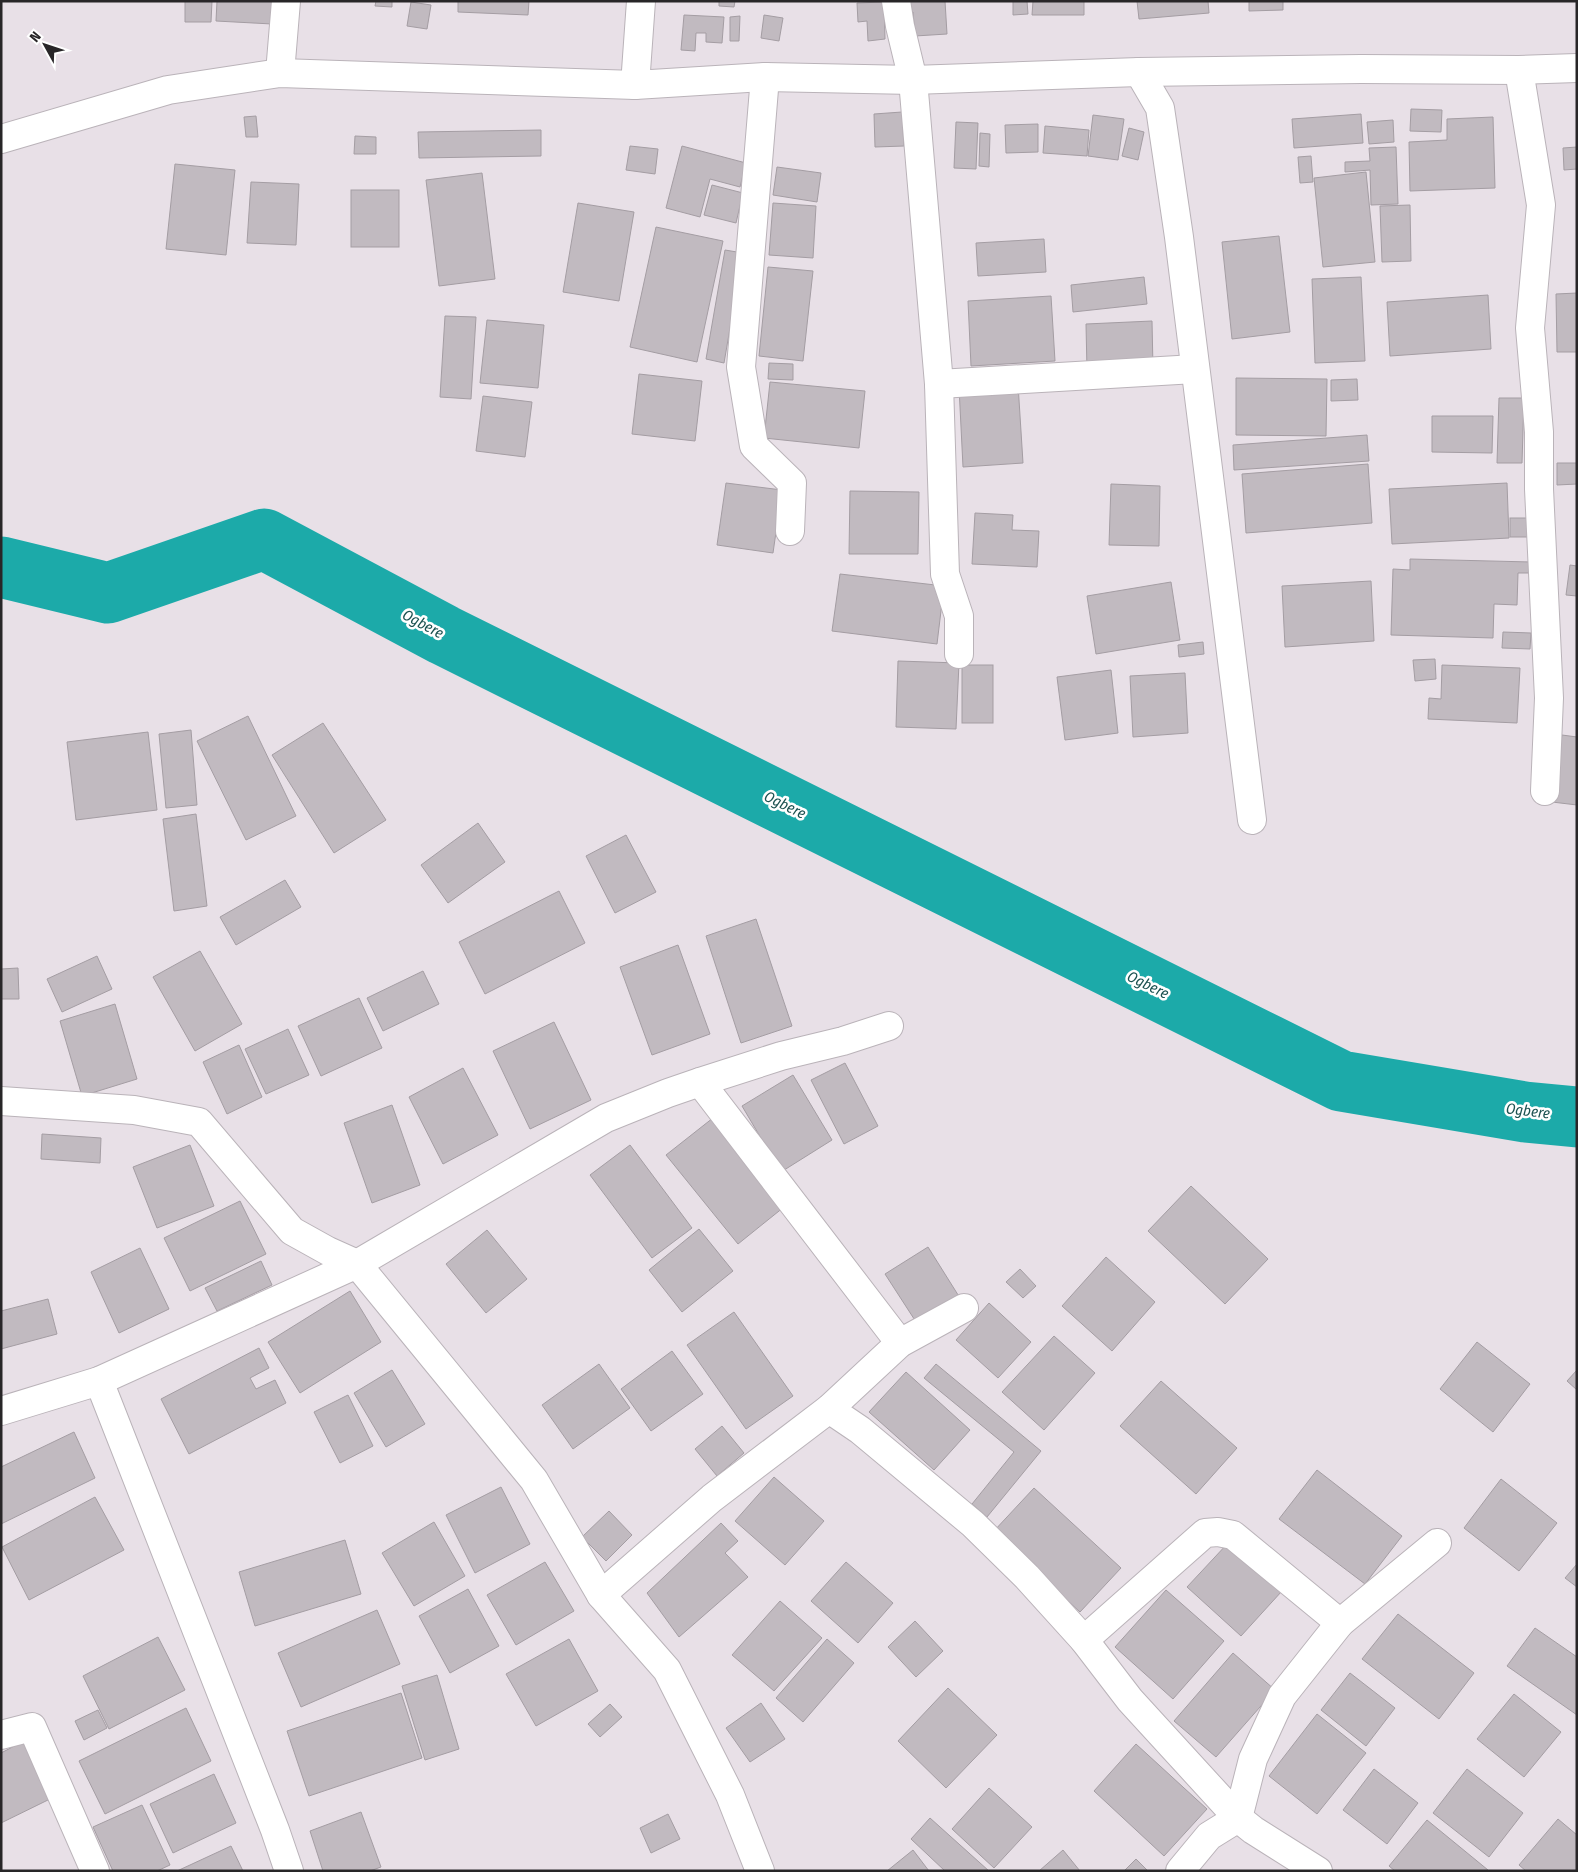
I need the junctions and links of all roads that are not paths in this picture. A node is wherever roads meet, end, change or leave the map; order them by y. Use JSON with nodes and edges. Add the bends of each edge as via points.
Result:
{"nodes":[{"id":1,"x":286,"y":1,"type":"edge"},
{"id":2,"x":641,"y":1,"type":"edge"},
{"id":3,"x":896,"y":1,"type":"edge"},
{"id":4,"x":1577,"y":68,"type":"edge"},
{"id":5,"x":1519,"y":70,"type":"junction"},
{"id":6,"x":1139,"y":72,"type":"junction"},
{"id":7,"x":280,"y":73,"type":"junction"},
{"id":8,"x":765,"y":76,"type":"junction"},
{"id":9,"x":913,"y":80,"type":"junction"},
{"id":10,"x":635,"y":85,"type":"junction"},
{"id":11,"x":1,"y":139,"type":"edge"},
{"id":12,"x":1195,"y":369,"type":"junction"},
{"id":13,"x":939,"y":384,"type":"junction"},
{"id":14,"x":790,"y":531,"type":"dead end"},
{"id":15,"x":959,"y":654,"type":"dead end"},
{"id":16,"x":1545,"y":791,"type":"dead end"},
{"id":17,"x":1252,"y":820,"type":"dead end"},
{"id":18,"x":889,"y":1026,"type":"dead end"},
{"id":19,"x":700,"y":1082,"type":"junction"},
{"id":20,"x":1,"y":1101,"type":"edge"},
{"id":21,"x":357,"y":1264,"type":"junction"},
{"id":22,"x":964,"y":1308,"type":"dead end"},
{"id":23,"x":900,"y":1344,"type":"junction"},
{"id":24,"x":98,"y":1381,"type":"junction"},
{"id":25,"x":829,"y":1409,"type":"junction"},
{"id":26,"x":1,"y":1411,"type":"edge"},
{"id":27,"x":1436,"y":1543,"type":"dead end"},
{"id":28,"x":601,"y":1595,"type":"junction"},
{"id":29,"x":1340,"y":1623,"type":"junction"},
{"id":30,"x":1084,"y":1640,"type":"junction"},
{"id":31,"x":1,"y":1735,"type":"edge"},
{"id":32,"x":1238,"y":1818,"type":"junction"},
{"id":33,"x":95,"y":1871,"type":"edge"},
{"id":34,"x":288,"y":1871,"type":"edge"},
{"id":35,"x":760,"y":1871,"type":"edge"},
{"id":36,"x":1180,"y":1871,"type":"edge"},
{"id":37,"x":1318,"y":1871,"type":"edge"}],
"edges":[{"from":1,"to":7,"type":"street"},
{"from":2,"to":10,"type":"street"},
{"from":3,"to":9,"type":"street"},
{"from":4,"to":5,"type":"street"},
{"from":5,"to":6,"type":"street"},
{"from":5,"to":16,"type":"street","via":[[1541,205],[1530,328],[1538,432],[1549,698]]},
{"from":6,"to":9,"type":"street"},
{"from":6,"to":12,"type":"street","via":[[1160,108]]},
{"from":7,"to":10,"type":"street"},
{"from":7,"to":11,"type":"street","via":[[168,90]]},
{"from":8,"to":9,"type":"street"},
{"from":8,"to":10,"type":"street"},
{"from":8,"to":14,"type":"street","via":[[741,367],[754,446],[792,483]]},
{"from":9,"to":13,"type":"street"},
{"from":12,"to":13,"type":"street"},
{"from":12,"to":17,"type":"street"},
{"from":13,"to":15,"type":"street","via":[[945,574],[959,616]]},
{"from":18,"to":19,"type":"street"},
{"from":19,"to":21,"type":"street","via":[[606,1118]]},
{"from":19,"to":23,"type":"street"},
{"from":20,"to":21,"type":"street","via":[[134,1110],[198,1122],[292,1231]]},
{"from":21,"to":24,"type":"street"},
{"from":21,"to":28,"type":"street","via":[[534,1480]]},
{"from":22,"to":23,"type":"street"},
{"from":23,"to":25,"type":"street"},
{"from":24,"to":26,"type":"street"},
{"from":24,"to":34,"type":"street","via":[[272,1820]]},
{"from":25,"to":28,"type":"street","via":[[712,1498]]},
{"from":25,"to":30,"type":"street","via":[[860,1430],[972,1524],[1027,1577]]},
{"from":27,"to":29,"type":"street"},
{"from":28,"to":35,"type":"street","via":[[667,1670],[730,1795]]},
{"from":29,"to":30,"type":"street","via":[[1233,1535],[1218,1532],[1204,1533]]},
{"from":29,"to":32,"type":"street","via":[[1282,1696],[1253,1760]]},
{"from":30,"to":32,"type":"street","via":[[1130,1700]]},
{"from":31,"to":33,"type":"street","via":[[32,1727]]},
{"from":32,"to":36,"type":"street","via":[[1209,1836]]},
{"from":32,"to":37,"type":"street"}]}
